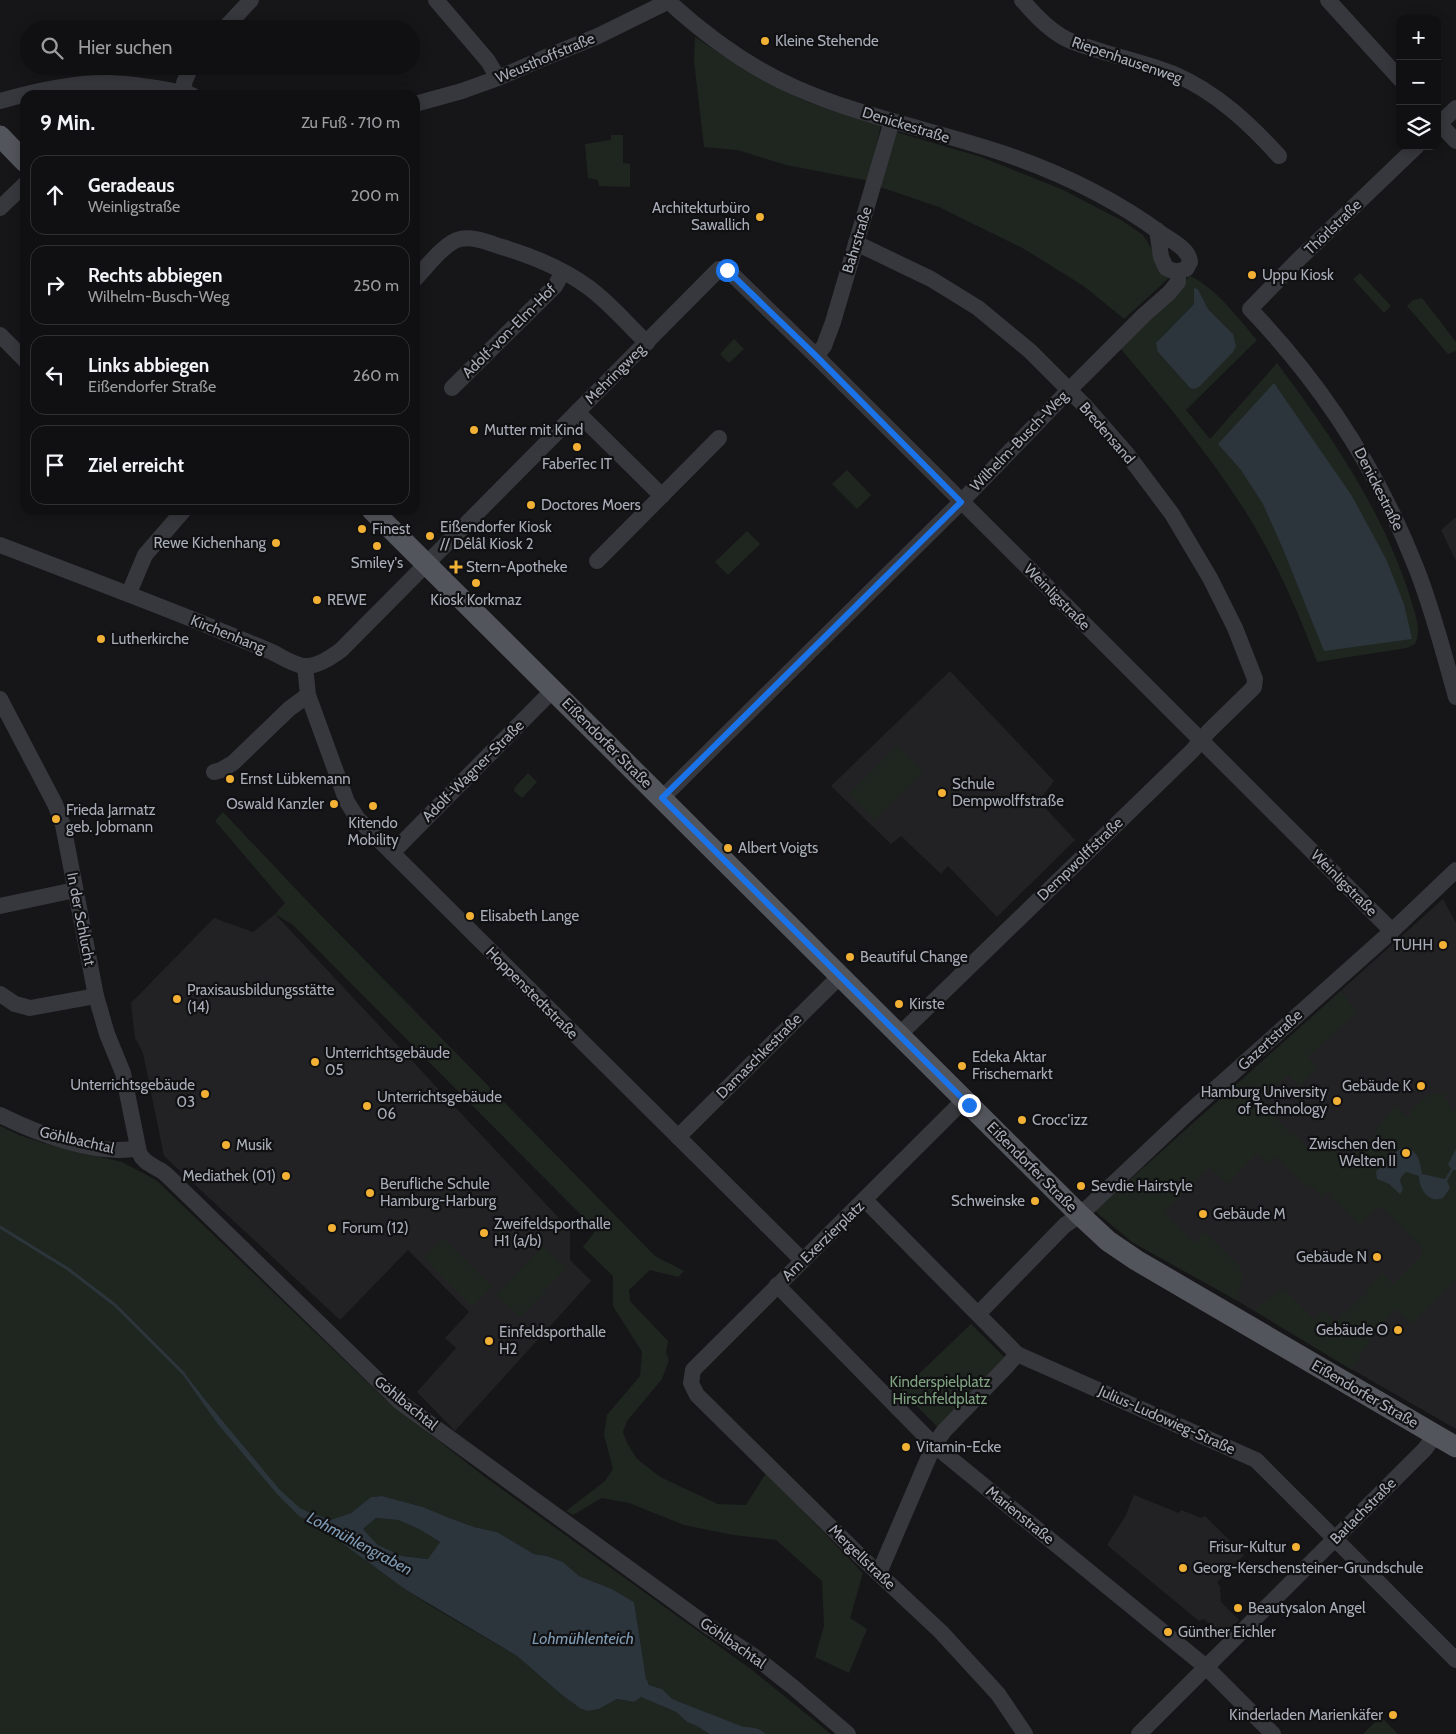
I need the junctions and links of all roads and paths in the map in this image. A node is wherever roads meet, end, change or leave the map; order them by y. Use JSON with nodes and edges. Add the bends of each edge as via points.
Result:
{"nodes":[{"id":1,"x":251,"y":0,"type":"edge"},
{"id":2,"x":436,"y":0,"type":"edge"},
{"id":3,"x":669,"y":0,"type":"edge"},
{"id":4,"x":1022,"y":0,"type":"edge"},
{"id":5,"x":1328,"y":0,"type":"edge"},
{"id":6,"x":232,"y":20,"type":"edge"},
{"id":7,"x":187,"y":75,"type":"edge"},
{"id":8,"x":1396,"y":75,"type":"edge"},
{"id":9,"x":498,"y":78,"type":"junction"},
{"id":10,"x":43,"y":90,"type":"edge"},
{"id":11,"x":167,"y":90,"type":"edge"},
{"id":12,"x":186,"y":90,"type":"edge"},
{"id":13,"x":20,"y":96,"type":"edge"},
{"id":14,"x":0,"y":101,"type":"edge"},
{"id":15,"x":420,"y":103,"type":"edge"},
{"id":16,"x":1456,"y":108,"type":"edge"},
{"id":17,"x":892,"y":120,"type":"junction"},
{"id":18,"x":1441,"y":121,"type":"edge"},
{"id":19,"x":1441,"y":127,"type":"edge"},
{"id":20,"x":0,"y":136,"type":"edge"},
{"id":21,"x":1456,"y":141,"type":"edge"},
{"id":22,"x":1413,"y":150,"type":"edge"},
{"id":23,"x":1279,"y":156,"type":"dead end"},
{"id":24,"x":20,"y":157,"type":"edge"},
{"id":25,"x":20,"y":189,"type":"edge"},
{"id":26,"x":0,"y":208,"type":"edge"},
{"id":27,"x":1157,"y":230,"type":"junction"},
{"id":28,"x":856,"y":243,"type":"junction"},
{"id":29,"x":719,"y":270,"type":"joint"},
{"id":30,"x":563,"y":272,"type":"junction"},
{"id":31,"x":1178,"y":272,"type":"junction"},
{"id":32,"x":420,"y":274,"type":"edge"},
{"id":33,"x":1250,"y":309,"type":"joint"},
{"id":34,"x":0,"y":335,"type":"edge"},
{"id":35,"x":647,"y":342,"type":"junction"},
{"id":36,"x":20,"y":355,"type":"edge"},
{"id":37,"x":816,"y":356,"type":"junction"},
{"id":38,"x":452,"y":388,"type":"dead end"},
{"id":39,"x":1069,"y":390,"type":"junction"},
{"id":40,"x":578,"y":412,"type":"junction"},
{"id":41,"x":719,"y":438,"type":"dead end"},
{"id":42,"x":662,"y":496,"type":"junction"},
{"id":43,"x":961,"y":502,"type":"junction"},
{"id":44,"x":179,"y":515,"type":"edge"},
{"id":45,"x":377,"y":515,"type":"edge"},
{"id":46,"x":0,"y":546,"type":"edge"},
{"id":47,"x":597,"y":561,"type":"dead end"},
{"id":48,"x":426,"y":564,"type":"junction"},
{"id":49,"x":129,"y":593,"type":"junction"},
{"id":50,"x":305,"y":666,"type":"junction"},
{"id":51,"x":1255,"y":679,"type":"joint"},
{"id":52,"x":553,"y":690,"type":"junction"},
{"id":53,"x":308,"y":696,"type":"junction"},
{"id":54,"x":1456,"y":697,"type":"edge"},
{"id":55,"x":0,"y":699,"type":"edge"},
{"id":56,"x":1201,"y":741,"type":"junction"},
{"id":57,"x":214,"y":772,"type":"dead end"},
{"id":58,"x":662,"y":798,"type":"junction"},
{"id":59,"x":392,"y":853,"type":"junction"},
{"id":60,"x":1456,"y":870,"type":"edge"},
{"id":61,"x":75,"y":890,"type":"junction"},
{"id":62,"x":0,"y":906,"type":"edge"},
{"id":63,"x":1392,"y":931,"type":"junction"},
{"id":64,"x":840,"y":976,"type":"junction"},
{"id":65,"x":0,"y":994,"type":"edge"},
{"id":66,"x":96,"y":996,"type":"junction"},
{"id":67,"x":899,"y":1035,"type":"junction"},
{"id":68,"x":964,"y":1100,"type":"junction"},
{"id":69,"x":0,"y":1115,"type":"edge"},
{"id":70,"x":678,"y":1137,"type":"junction"},
{"id":71,"x":138,"y":1148,"type":"junction"},
{"id":72,"x":865,"y":1200,"type":"junction"},
{"id":73,"x":1080,"y":1215,"type":"junction"},
{"id":74,"x":802,"y":1260,"type":"junction"},
{"id":75,"x":777,"y":1285,"type":"junction"},
{"id":76,"x":978,"y":1314,"type":"junction"},
{"id":77,"x":1017,"y":1354,"type":"junction"},
{"id":78,"x":692,"y":1386,"type":"joint"},
{"id":79,"x":1435,"y":1435,"type":"junction"},
{"id":80,"x":934,"y":1445,"type":"junction"},
{"id":81,"x":1456,"y":1447,"type":"edge"},
{"id":82,"x":1336,"y":1538,"type":"junction"},
{"id":83,"x":879,"y":1573,"type":"junction"},
{"id":84,"x":1456,"y":1660,"type":"edge"},
{"id":85,"x":1206,"y":1667,"type":"junction"},
{"id":86,"x":848,"y":1734,"type":"edge"},
{"id":87,"x":1025,"y":1734,"type":"edge"},
{"id":88,"x":1139,"y":1734,"type":"edge"},
{"id":89,"x":1273,"y":1734,"type":"edge"}],
"edges":[{"from":1,"to":6,"type":"street"},
{"from":2,"to":9,"type":"street","via":[[488,61]]},
{"from":3,"to":9,"type":"street","name":"Weusthoffstraße","via":[[590,40]]},
{"from":3,"to":17,"type":"street","name":"Denickestraße","via":[[729,50],[772,76],[826,100]]},
{"from":4,"to":23,"type":"street","name":"Riepenhausenweg","via":[[1062,37],[1179,76],[1200,88],[1242,117]]},
{"from":5,"to":8,"type":"street"},
{"from":7,"to":12,"type":"street","via":[[184,82]]},
{"from":9,"to":15,"type":"street","name":"Weusthoffstraße"},
{"from":10,"to":11,"type":"street","via":[[108,83]]},
{"from":13,"to":14,"type":"street"},
{"from":16,"to":18,"type":"street"},
{"from":17,"to":27,"type":"street","name":"Denickestraße","via":[[1034,164],[1128,210]]},
{"from":17,"to":28,"type":"street","name":"Bahrstraße"},
{"from":19,"to":21,"type":"street"},
{"from":20,"to":24,"type":"main road"},
{"from":22,"to":33,"type":"street","name":"Thörlstraße"},
{"from":25,"to":26,"type":"street"},
{"from":27,"to":31,"type":"street","via":[[1163,263],[1168,270]]},
{"from":27,"to":31,"type":"street","name":"Denickestraße","via":[[1187,252],[1189,265]]},
{"from":28,"to":37,"type":"street","name":"Bahrstraße","via":[[833,322],[824,346]]},
{"from":28,"to":39,"type":"street","name":"Bredensand","via":[[931,279],[978,308],[1030,351]]},
{"from":29,"to":35,"type":"street","name":"Mehringweg"},
{"from":29,"to":37,"type":"street","name":"Weinligstraße","via":[[730,272]]},
{"from":30,"to":32,"type":"street","via":[[522,253],[488,242],[463,239],[449,244]]},
{"from":30,"to":35,"type":"street","via":[[597,295]]},
{"from":30,"to":38,"type":"street","name":"Adolf-von-Elm-Hof","via":[[555,286]]},
{"from":31,"to":39,"type":"street","name":"Wilhelm-Busch-Weg","via":[[1178,282],[1169,293]]},
{"from":33,"to":54,"type":"street","name":"Denickestraße","via":[[1315,384],[1367,464],[1418,571]]},
{"from":34,"to":36,"type":"street"},
{"from":35,"to":40,"type":"street","name":"Mehringweg"},
{"from":37,"to":43,"type":"street","name":"Weinligstraße"},
{"from":39,"to":43,"type":"street","name":"Wilhelm-Busch-Weg"},
{"from":39,"to":51,"type":"street","name":"Bredensand","via":[[1127,454],[1172,514],[1210,578]]},
{"from":40,"to":42,"type":"street"},
{"from":40,"to":48,"type":"street","name":"Mehringweg"},
{"from":41,"to":42,"type":"street"},
{"from":42,"to":47,"type":"street"},
{"from":43,"to":56,"type":"street","name":"Weinligstraße"},
{"from":43,"to":58,"type":"street","name":"Wilhelm-Busch-Weg"},
{"from":44,"to":49,"type":"street","via":[[145,555]]},
{"from":45,"to":48,"type":"main road","name":"Eißendorfer Straße"},
{"from":46,"to":49,"type":"street","name":"Kirchenhang"},
{"from":48,"to":50,"type":"street","via":[[341,650],[322,662]]},
{"from":48,"to":52,"type":"main road","name":"Eißendorfer Straße"},
{"from":49,"to":50,"type":"street","name":"Kirchenhang"},
{"from":50,"to":53,"type":"street","name":"Hoppenstedtstraße"},
{"from":51,"to":56,"type":"street","name":"Dempwolffstraße","via":[[1254,687]]},
{"from":52,"to":58,"type":"main road","name":"Eißendorfer Straße"},
{"from":52,"to":59,"type":"street","name":"Adolf-Wagner-Straße"},
{"from":53,"to":57,"type":"street","via":[[288,709],[233,763]]},
{"from":53,"to":59,"type":"street","name":"Hoppenstedtstraße","via":[[347,802]]},
{"from":55,"to":61,"type":"street","name":"In der Schlucht","via":[[63,825]]},
{"from":56,"to":63,"type":"street","name":"Weinligstraße"},
{"from":56,"to":67,"type":"street","name":"Dempwolffstraße"},
{"from":58,"to":64,"type":"main road","name":"Eißendorfer Straße"},
{"from":59,"to":70,"type":"street","name":"Hoppenstedtstraße"},
{"from":60,"to":63,"type":"street","name":"Gazertstraße"},
{"from":61,"to":62,"type":"street"},
{"from":61,"to":66,"type":"street","name":"In der Schlucht"},
{"from":63,"to":73,"type":"street","name":"Gazertstraße","via":[[1187,1114]]},
{"from":64,"to":67,"type":"main road","name":"Eißendorfer Straße"},
{"from":64,"to":70,"type":"street","name":"Damaschkestraße"},
{"from":65,"to":66,"type":"street","via":[[15,1004],[30,1008]]},
{"from":66,"to":71,"type":"street","name":"In der Schlucht","via":[[123,1073]]},
{"from":67,"to":68,"type":"main road","name":"Eißendorfer Straße"},
{"from":68,"to":72,"type":"street","name":"Am Exerzierplatz"},
{"from":68,"to":73,"type":"main road","name":"Eißendorfer Straße"},
{"from":69,"to":71,"type":"street","name":"Göhlbachtal","via":[[26,1128],[76,1144],[122,1150]]},
{"from":70,"to":74,"type":"street","name":"Hoppenstedtstraße"},
{"from":71,"to":86,"type":"street","name":"Göhlbachtal","via":[[145,1162],[172,1180],[400,1402],[755,1657]]},
{"from":72,"to":74,"type":"street","name":"Am Exerzierplatz"},
{"from":72,"to":76,"type":"street","name":"Julius-Ludowieg-Straße"},
{"from":73,"to":76,"type":"street","name":"Gazertstraße","via":[[1066,1225]]},
{"from":73,"to":79,"type":"main road","name":"Eißendorfer Straße","via":[[1108,1241],[1136,1260]]},
{"from":74,"to":75,"type":"street","name":"Am Exerzierplatz"},
{"from":75,"to":78,"type":"street","name":"Am Exerzierplatz","via":[[693,1370]]},
{"from":75,"to":80,"type":"street","name":"Marienstraße"},
{"from":76,"to":77,"type":"street","name":"Julius-Ludowieg-Straße"},
{"from":77,"to":80,"type":"street","via":[[944,1430]]},
{"from":77,"to":82,"type":"street","name":"Julius-Ludowieg-Straße","via":[[1256,1460]]},
{"from":78,"to":83,"type":"street","name":"Mergellstraße","via":[[697,1395]]},
{"from":79,"to":81,"type":"main road","name":"Eißendorfer Straße"},
{"from":79,"to":82,"type":"street","name":"Barlachstraße"},
{"from":80,"to":83,"type":"street"},
{"from":80,"to":85,"type":"street","name":"Marienstraße"},
{"from":82,"to":84,"type":"street","name":"Julius-Ludowieg-Straße"},
{"from":82,"to":85,"type":"street","name":"Barlachstraße"},
{"from":83,"to":87,"type":"street","name":"Mergellstraße","via":[[941,1632],[998,1694]]},
{"from":85,"to":88,"type":"street","name":"Barlachstraße"},
{"from":85,"to":89,"type":"street","name":"Marienstraße"}]}
